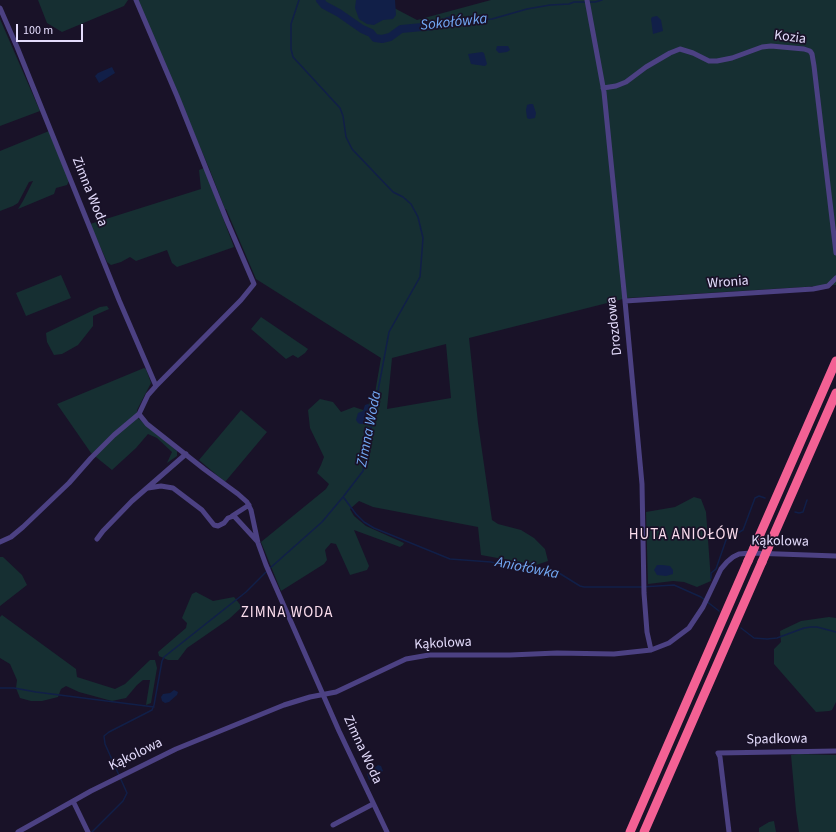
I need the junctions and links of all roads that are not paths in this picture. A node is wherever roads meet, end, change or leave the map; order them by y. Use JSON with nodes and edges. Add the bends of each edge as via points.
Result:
{"nodes":[{"id":1,"x":136,"y":0,"type":"edge"},
{"id":2,"x":588,"y":2,"type":"edge"},
{"id":3,"x":0,"y":8,"type":"edge"},
{"id":4,"x":603,"y":88,"type":"junction"},
{"id":5,"x":836,"y":253,"type":"edge"},
{"id":6,"x":836,"y":278,"type":"edge"},
{"id":7,"x":625,"y":301,"type":"junction"},
{"id":8,"x":836,"y":361,"type":"edge"},
{"id":9,"x":156,"y":386,"type":"junction"},
{"id":10,"x":836,"y":393,"type":"edge"},
{"id":11,"x":139,"y":414,"type":"junction"},
{"id":12,"x":186,"y":454,"type":"junction"},
{"id":13,"x":148,"y":488,"type":"junction"},
{"id":14,"x":248,"y":505,"type":"junction"},
{"id":15,"x":232,"y":516,"type":"junction"},
{"id":16,"x":97,"y":539,"type":"dead end"},
{"id":17,"x":0,"y":542,"type":"edge"},
{"id":18,"x":259,"y":544,"type":"junction"},
{"id":19,"x":836,"y":556,"type":"edge"},
{"id":20,"x":651,"y":650,"type":"junction"},
{"id":21,"x":324,"y":695,"type":"junction"},
{"id":22,"x":836,"y":751,"type":"edge"},
{"id":23,"x":73,"y":801,"type":"junction"},
{"id":24,"x":373,"y":804,"type":"junction"},
{"id":25,"x":333,"y":825,"type":"dead end"},
{"id":26,"x":18,"y":832,"type":"edge"},
{"id":27,"x":88,"y":832,"type":"edge"},
{"id":28,"x":387,"y":832,"type":"edge"},
{"id":29,"x":630,"y":832,"type":"edge"},
{"id":30,"x":644,"y":832,"type":"edge"},
{"id":31,"x":729,"y":832,"type":"edge"}],
"edges":[{"from":1,"to":9,"type":"street","via":[[254,284]]},
{"from":2,"to":4,"type":"street","name":"Drozdowa"},
{"from":3,"to":9,"type":"street","name":"Zimna Woda"},
{"from":4,"to":5,"type":"street","name":"Kozia","via":[[626,82],[646,67],[680,49],[709,62],[771,46],[810,51],[814,66]]},
{"from":4,"to":7,"type":"street","name":"Drozdowa"},
{"from":6,"to":7,"type":"street","name":"Wronia","via":[[832,283],[813,290]]},
{"from":7,"to":20,"type":"street","name":"Drozdowa","via":[[642,484],[644,587]]},
{"from":8,"to":29,"type":"highway","bridge":true},
{"from":9,"to":11,"type":"street","via":[[148,395]]},
{"from":10,"to":30,"type":"highway","bridge":true},
{"from":11,"to":12,"type":"street","via":[[147,424]]},
{"from":11,"to":17,"type":"street","via":[[114,435],[69,484],[23,527]]},
{"from":12,"to":13,"type":"street"},
{"from":12,"to":14,"type":"street","via":[[238,494]]},
{"from":13,"to":15,"type":"street","via":[[173,488],[202,510],[214,525],[224,523]]},
{"from":13,"to":16,"type":"street","via":[[129,503]]},
{"from":14,"to":15,"type":"street"},
{"from":14,"to":18,"type":"street"},
{"from":15,"to":18,"type":"street","via":[[236,517]]},
{"from":18,"to":21,"type":"street","name":"Zimna Woda"},
{"from":19,"to":20,"type":"street","name":"Kąkolowa","via":[[739,554],[722,569],[689,628],[669,643]]},
{"from":20,"to":21,"type":"street","name":"Kąkolowa","via":[[614,654],[420,655]]},
{"from":21,"to":23,"type":"street","name":"Kąkolowa","via":[[303,699],[176,749]]},
{"from":21,"to":24,"type":"street","name":"Zimna Woda"},
{"from":22,"to":31,"type":"street","name":"Spadkowa","via":[[718,753]]},
{"from":23,"to":26,"type":"street","name":"Kąkolowa"},
{"from":23,"to":27,"type":"street"},
{"from":24,"to":25,"type":"street"},
{"from":24,"to":28,"type":"street","name":"Zimna Woda"}]}
